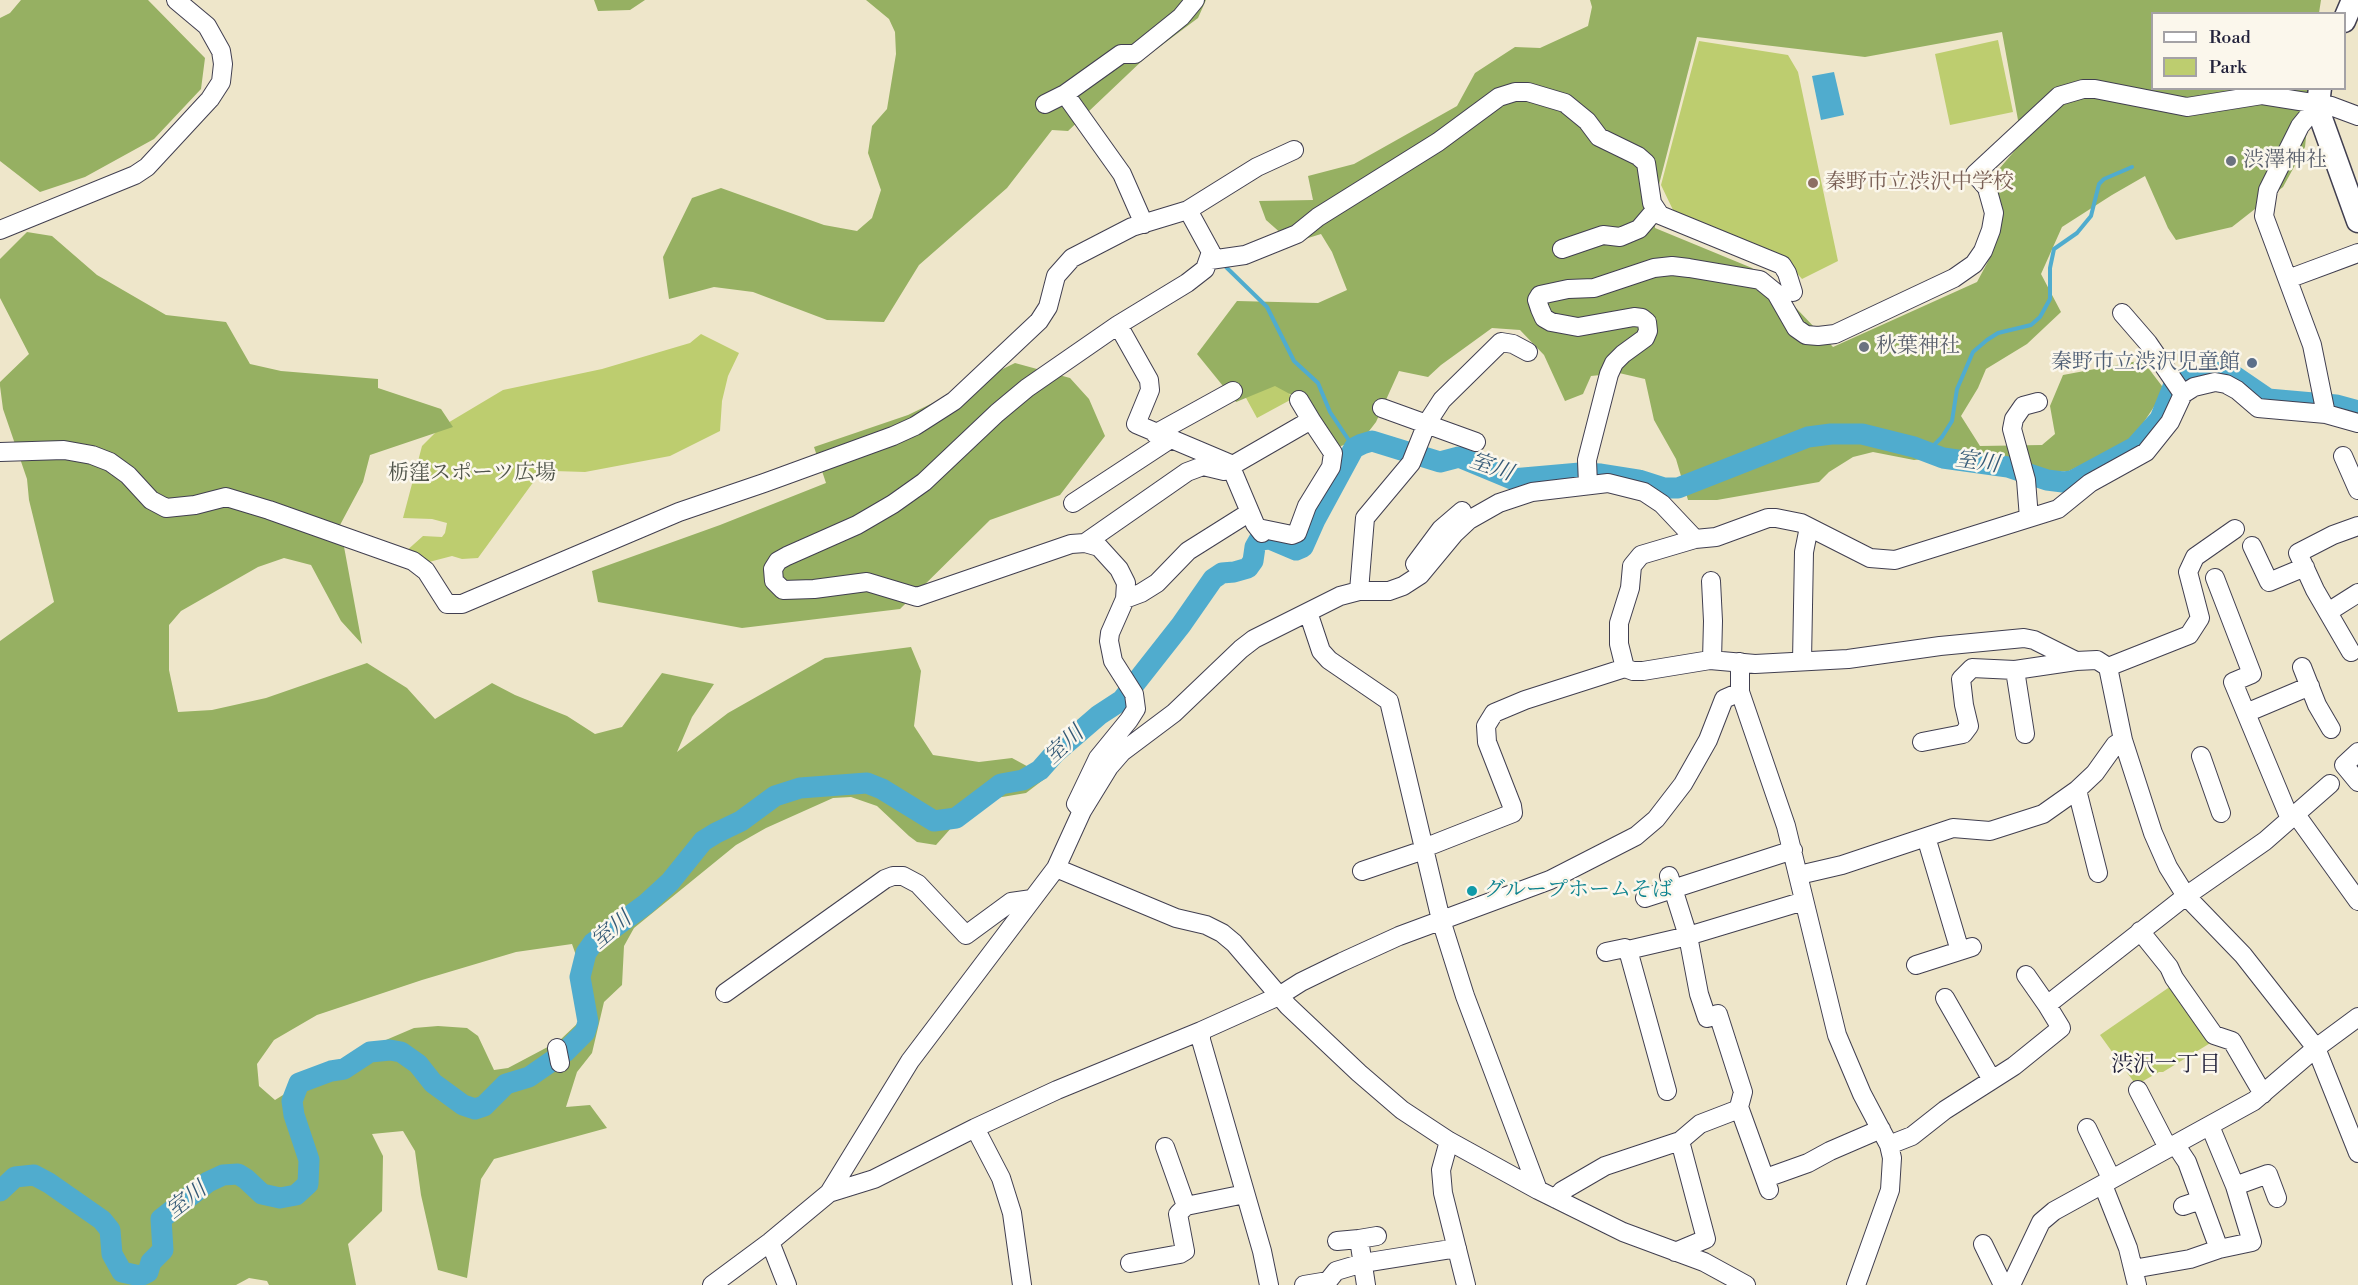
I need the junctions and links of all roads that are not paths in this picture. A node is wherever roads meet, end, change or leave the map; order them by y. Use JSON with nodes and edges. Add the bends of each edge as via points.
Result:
{"nodes":[{"id":1,"x":176,"y":0,"type":"edge"},
{"id":2,"x":1195,"y":0,"type":"edge"},
{"id":3,"x":2353,"y":0,"type":"edge"},
{"id":4,"x":2346,"y":16,"type":"edge"},
{"id":5,"x":1065,"y":94,"type":"junction"},
{"id":6,"x":2319,"y":96,"type":"edge"},
{"id":7,"x":1045,"y":104,"type":"dead end"},
{"id":8,"x":2358,"y":116,"type":"edge"},
{"id":9,"x":1294,"y":150,"type":"dead end"},
{"id":10,"x":1656,"y":209,"type":"junction"},
{"id":11,"x":1188,"y":210,"type":"junction"},
{"id":12,"x":2358,"y":221,"type":"edge"},
{"id":13,"x":1144,"y":224,"type":"junction"},
{"id":14,"x":0,"y":230,"type":"edge"},
{"id":15,"x":1562,"y":249,"type":"dead end"},
{"id":16,"x":2358,"y":254,"type":"edge"},
{"id":17,"x":1210,"y":260,"type":"junction"},
{"id":18,"x":2288,"y":279,"type":"junction"},
{"id":19,"x":1792,"y":293,"type":"junction"},
{"id":20,"x":2122,"y":313,"type":"dead end"},
{"id":21,"x":1118,"y":325,"type":"junction"},
{"id":22,"x":1528,"y":352,"type":"dead end"},
{"id":23,"x":2178,"y":387,"type":"junction"},
{"id":24,"x":1233,"y":391,"type":"dead end"},
{"id":25,"x":1299,"y":400,"type":"dead end"},
{"id":26,"x":2038,"y":402,"type":"dead end"},
{"id":27,"x":2325,"y":406,"type":"junction"},
{"id":28,"x":1382,"y":408,"type":"dead end"},
{"id":29,"x":1311,"y":420,"type":"junction"},
{"id":30,"x":1428,"y":423,"type":"junction"},
{"id":31,"x":2358,"y":423,"type":"edge"},
{"id":32,"x":1162,"y":437,"type":"junction"},
{"id":33,"x":1476,"y":442,"type":"dead end"},
{"id":34,"x":0,"y":452,"type":"edge"},
{"id":35,"x":2343,"y":456,"type":"dead end"},
{"id":36,"x":1233,"y":469,"type":"junction"},
{"id":37,"x":1588,"y":482,"type":"junction"},
{"id":38,"x":2358,"y":490,"type":"edge"},
{"id":39,"x":1073,"y":503,"type":"dead end"},
{"id":40,"x":2029,"y":518,"type":"junction"},
{"id":41,"x":1256,"y":525,"type":"junction"},
{"id":42,"x":2358,"y":526,"type":"edge"},
{"id":43,"x":1809,"y":527,"type":"junction"},
{"id":44,"x":2235,"y":529,"type":"dead end"},
{"id":45,"x":1695,"y":539,"type":"junction"},
{"id":46,"x":1085,"y":543,"type":"junction"},
{"id":47,"x":2252,"y":546,"type":"dead end"},
{"id":48,"x":2305,"y":567,"type":"junction"},
{"id":49,"x":1711,"y":581,"type":"dead end"},
{"id":50,"x":1359,"y":589,"type":"junction"},
{"id":51,"x":2358,"y":593,"type":"edge"},
{"id":52,"x":1125,"y":599,"type":"junction"},
{"id":53,"x":2194,"y":602,"type":"junction"},
{"id":54,"x":1308,"y":612,"type":"junction"},
{"id":55,"x":2328,"y":612,"type":"junction"},
{"id":56,"x":2350,"y":652,"type":"edge"},
{"id":57,"x":1712,"y":660,"type":"junction"},
{"id":58,"x":1802,"y":661,"type":"junction"},
{"id":59,"x":2076,"y":661,"type":"junction"},
{"id":60,"x":1740,"y":662,"type":"junction"},
{"id":61,"x":2108,"y":667,"type":"junction"},
{"id":62,"x":2302,"y":667,"type":"dead end"},
{"id":63,"x":1625,"y":668,"type":"junction"},
{"id":64,"x":2014,"y":670,"type":"junction"},
{"id":65,"x":2310,"y":686,"type":"junction"},
{"id":66,"x":1740,"y":692,"type":"junction"},
{"id":67,"x":2246,"y":713,"type":"junction"},
{"id":68,"x":2331,"y":729,"type":"dead end"},
{"id":69,"x":2025,"y":734,"type":"dead end"},
{"id":70,"x":2123,"y":740,"type":"junction"},
{"id":71,"x":1922,"y":742,"type":"dead end"},
{"id":72,"x":2358,"y":752,"type":"edge"},
{"id":73,"x":2201,"y":756,"type":"dead end"},
{"id":74,"x":2358,"y":782,"type":"edge"},
{"id":75,"x":2330,"y":784,"type":"dead end"},
{"id":76,"x":2077,"y":790,"type":"junction"},
{"id":77,"x":1082,"y":811,"type":"junction"},
{"id":78,"x":2221,"y":813,"type":"dead end"},
{"id":79,"x":2294,"y":817,"type":"junction"},
{"id":80,"x":1926,"y":837,"type":"junction"},
{"id":81,"x":1424,"y":849,"type":"junction"},
{"id":82,"x":1793,"y":850,"type":"junction"},
{"id":83,"x":1056,"y":868,"type":"junction"},
{"id":84,"x":1362,"y":871,"type":"dead end"},
{"id":85,"x":2098,"y":873,"type":"dead end"},
{"id":86,"x":1799,"y":875,"type":"junction"},
{"id":87,"x":1672,"y":882,"type":"junction"},
{"id":88,"x":2186,"y":896,"type":"junction"},
{"id":89,"x":1645,"y":898,"type":"dead end"},
{"id":90,"x":1032,"y":899,"type":"junction"},
{"id":91,"x":1804,"y":901,"type":"junction"},
{"id":92,"x":2358,"y":901,"type":"edge"},
{"id":93,"x":1441,"y":920,"type":"junction"},
{"id":94,"x":2140,"y":931,"type":"junction"},
{"id":95,"x":1688,"y":936,"type":"junction"},
{"id":96,"x":1628,"y":950,"type":"junction"},
{"id":97,"x":1606,"y":952,"type":"dead end"},
{"id":98,"x":1916,"y":965,"type":"dead end"},
{"id":99,"x":2026,"y":975,"type":"dead end"},
{"id":100,"x":725,"y":993,"type":"dead end"},
{"id":101,"x":1279,"y":996,"type":"junction"},
{"id":102,"x":1945,"y":998,"type":"dead end"},
{"id":103,"x":2047,"y":1005,"type":"junction"},
{"id":104,"x":2358,"y":1017,"type":"edge"},
{"id":105,"x":1201,"y":1031,"type":"junction"},
{"id":106,"x":2316,"y":1048,"type":"junction"},
{"id":107,"x":1992,"y":1080,"type":"junction"},
{"id":108,"x":2138,"y":1090,"type":"dead end"},
{"id":109,"x":1667,"y":1091,"type":"dead end"},
{"id":110,"x":2263,"y":1094,"type":"junction"},
{"id":111,"x":1740,"y":1109,"type":"junction"},
{"id":112,"x":2210,"y":1125,"type":"junction"},
{"id":113,"x":975,"y":1128,"type":"junction"},
{"id":114,"x":2087,"y":1128,"type":"dead end"},
{"id":115,"x":1885,"y":1137,"type":"junction"},
{"id":116,"x":1449,"y":1141,"type":"junction"},
{"id":117,"x":1680,"y":1141,"type":"junction"},
{"id":118,"x":2171,"y":1146,"type":"junction"},
{"id":119,"x":1165,"y":1147,"type":"dead end"},
{"id":120,"x":2358,"y":1154,"type":"edge"},
{"id":121,"x":2107,"y":1182,"type":"junction"},
{"id":122,"x":2235,"y":1186,"type":"junction"},
{"id":123,"x":1538,"y":1190,"type":"junction"},
{"id":124,"x":829,"y":1193,"type":"junction"},
{"id":125,"x":1245,"y":1194,"type":"junction"},
{"id":126,"x":2277,"y":1198,"type":"dead end"},
{"id":127,"x":1556,"y":1199,"type":"junction"},
{"id":128,"x":2201,"y":1200,"type":"junction"},
{"id":129,"x":1186,"y":1206,"type":"junction"},
{"id":130,"x":2183,"y":1206,"type":"dead end"},
{"id":131,"x":1377,"y":1236,"type":"dead end"},
{"id":132,"x":1359,"y":1239,"type":"junction"},
{"id":133,"x":1337,"y":1241,"type":"dead end"},
{"id":134,"x":770,"y":1242,"type":"junction"},
{"id":135,"x":1983,"y":1244,"type":"dead end"},
{"id":136,"x":1457,"y":1248,"type":"junction"},
{"id":137,"x":2218,"y":1249,"type":"junction"},
{"id":138,"x":1675,"y":1252,"type":"junction"},
{"id":139,"x":1130,"y":1263,"type":"dead end"},
{"id":140,"x":1363,"y":1263,"type":"junction"},
{"id":141,"x":2135,"y":1277,"type":"edge"},
{"id":142,"x":712,"y":1285,"type":"edge"},
{"id":143,"x":787,"y":1285,"type":"edge"},
{"id":144,"x":1022,"y":1285,"type":"edge"},
{"id":145,"x":1269,"y":1285,"type":"edge"},
{"id":146,"x":1304,"y":1285,"type":"edge"},
{"id":147,"x":1366,"y":1285,"type":"edge"},
{"id":148,"x":1466,"y":1285,"type":"edge"},
{"id":149,"x":1746,"y":1285,"type":"edge"},
{"id":150,"x":1856,"y":1285,"type":"edge"},
{"id":151,"x":2003,"y":1285,"type":"edge"},
{"id":152,"x":2011,"y":1285,"type":"edge"}],
"edges":[{"from":1,"to":14,"type":"street","via":[[207,26],[221,51],[221,82],[210,99],[135,175]]},
{"from":2,"to":5,"type":"street","via":[[1181,17],[1135,54],[1121,54]]},
{"from":3,"to":4,"type":"main road"},
{"from":5,"to":7,"type":"street"},
{"from":5,"to":13,"type":"street","via":[[1122,174]]},
{"from":6,"to":8,"type":"street","via":[[2331,106]]},
{"from":6,"to":12,"type":"main road","via":[[2322,121]]},
{"from":6,"to":18,"type":"street","via":[[2268,190],[2264,207]]},
{"from":6,"to":19,"type":"street","via":[[2262,94],[2187,107],[2095,89],[2059,96],[1975,174],[1988,188],[1994,213],[1983,251],[1974,264],[1954,278],[1835,334],[1806,335],[1796,328]]},
{"from":9,"to":11,"type":"street","via":[[1257,167]]},
{"from":10,"to":15,"type":"street","via":[[1640,229],[1620,237],[1603,235]]},
{"from":10,"to":17,"type":"street","via":[[1646,163],[1638,156],[1599,137],[1565,103],[1515,92],[1499,97],[1438,142],[1297,234],[1245,255]]},
{"from":10,"to":19,"type":"street","via":[[1660,215],[1782,266]]},
{"from":11,"to":13,"type":"street"},
{"from":11,"to":17,"type":"street","via":[[1211,252]]},
{"from":13,"to":34,"type":"street","via":[[1132,226],[1072,258],[1056,276],[1048,307],[1039,321],[954,401],[915,426],[679,512],[462,604],[447,604],[426,571],[413,561],[269,510],[226,497],[166,508],[151,500],[110,462],[92,455],[64,450]]},
{"from":16,"to":18,"type":"street"},
{"from":17,"to":21,"type":"street","via":[[1187,283]]},
{"from":18,"to":27,"type":"street","via":[[2312,345]]},
{"from":19,"to":37,"type":"street","via":[[1760,280],[1672,266],[1594,288],[1540,295],[1540,309],[1551,322],[1578,327],[1634,317],[1647,322],[1644,338],[1623,354],[1608,374],[1587,460]]},
{"from":20,"to":23,"type":"street"},
{"from":21,"to":32,"type":"street","via":[[1149,380],[1150,390],[1136,424]]},
{"from":21,"to":46,"type":"street","via":[[1027,388],[909,493],[857,525],[778,561],[772,574],[783,590],[867,582],[917,597],[1071,544]]},
{"from":22,"to":30,"type":"street","via":[[1501,342],[1442,400]]},
{"from":23,"to":27,"type":"street","via":[[2226,384],[2258,408]]},
{"from":23,"to":40,"type":"street","via":[[2170,422],[2146,452],[2090,483],[2058,509]]},
{"from":24,"to":32,"type":"street"},
{"from":25,"to":29,"type":"street"},
{"from":26,"to":40,"type":"street","via":[[2023,406],[2012,429],[2024,472]]},
{"from":27,"to":31,"type":"street"},
{"from":28,"to":30,"type":"street"},
{"from":29,"to":36,"type":"street"},
{"from":29,"to":41,"type":"street","via":[[1333,453],[1331,467],[1307,506],[1297,533]]},
{"from":30,"to":33,"type":"street"},
{"from":30,"to":50,"type":"street","via":[[1414,456],[1365,518]]},
{"from":32,"to":36,"type":"street"},
{"from":32,"to":39,"type":"street"},
{"from":35,"to":38,"type":"street"},
{"from":36,"to":41,"type":"street"},
{"from":36,"to":46,"type":"street","via":[[1203,466],[1187,472]]},
{"from":37,"to":45,"type":"street","via":[[1644,492],[1662,504]]},
{"from":37,"to":50,"type":"street","via":[[1515,496],[1469,520],[1420,575],[1403,586],[1389,591]]},
{"from":40,"to":43,"type":"street","via":[[1895,560],[1870,558]]},
{"from":41,"to":52,"type":"street","via":[[1188,551],[1157,583]]},
{"from":42,"to":48,"type":"street","via":[[2298,553]]},
{"from":43,"to":45,"type":"street","via":[[1768,518],[1716,537]]},
{"from":43,"to":58,"type":"street","via":[[1804,552]]},
{"from":44,"to":53,"type":"street","via":[[2195,557],[2188,572]]},
{"from":45,"to":63,"type":"street","via":[[1641,555],[1632,566],[1619,623]]},
{"from":46,"to":52,"type":"street","via":[[1099,547],[1119,569],[1126,583]]},
{"from":47,"to":48,"type":"street","via":[[2269,582]]},
{"from":48,"to":55,"type":"street"},
{"from":49,"to":57,"type":"street"},
{"from":50,"to":54,"type":"street"},
{"from":51,"to":55,"type":"street"},
{"from":52,"to":77,"type":"street","via":[[1109,641],[1113,662],[1129,686],[1136,709],[1098,758],[1084,784],[1076,804]]},
{"from":53,"to":61,"type":"street","via":[[2200,618],[2189,635]]},
{"from":53,"to":67,"type":"street","via":[[2218,585],[2252,674],[2233,682]]},
{"from":54,"to":77,"type":"street","via":[[1254,639],[1174,714],[1122,752]]},
{"from":54,"to":81,"type":"street","via":[[1321,651],[1329,660],[1389,701]]},
{"from":55,"to":56,"type":"street"},
{"from":57,"to":60,"type":"street"},
{"from":57,"to":63,"type":"street","via":[[1633,671]]},
{"from":58,"to":59,"type":"street","via":[[2024,638]]},
{"from":58,"to":60,"type":"street"},
{"from":59,"to":61,"type":"street","via":[[2097,660]]},
{"from":59,"to":64,"type":"street"},
{"from":60,"to":66,"type":"street"},
{"from":61,"to":70,"type":"street"},
{"from":62,"to":65,"type":"street"},
{"from":63,"to":81,"type":"street","via":[[1494,713],[1486,726],[1487,742],[1513,813]]},
{"from":64,"to":69,"type":"street"},
{"from":64,"to":71,"type":"street","via":[[1972,668],[1961,679],[1969,726],[1954,742]]},
{"from":65,"to":67,"type":"street"},
{"from":65,"to":68,"type":"street"},
{"from":66,"to":82,"type":"street"},
{"from":66,"to":93,"type":"street","via":[[1724,699],[1708,740],[1683,784],[1656,819],[1636,836],[1550,880]]},
{"from":67,"to":79,"type":"street"},
{"from":70,"to":76,"type":"street"},
{"from":70,"to":88,"type":"street","via":[[2153,833]]},
{"from":72,"to":74,"type":"street","via":[[2344,765]]},
{"from":73,"to":78,"type":"street"},
{"from":75,"to":79,"type":"street"},
{"from":76,"to":80,"type":"street","via":[[2043,814],[1990,831],[1953,828]]},
{"from":76,"to":85,"type":"street"},
{"from":77,"to":83,"type":"street"},
{"from":79,"to":88,"type":"street","via":[[2265,842]]},
{"from":79,"to":92,"type":"street"},
{"from":80,"to":86,"type":"street"},
{"from":80,"to":98,"type":"street","via":[[1966,949]]},
{"from":81,"to":84,"type":"street"},
{"from":81,"to":93,"type":"street"},
{"from":82,"to":86,"type":"street"},
{"from":82,"to":87,"type":"street"},
{"from":83,"to":90,"type":"street"},
{"from":83,"to":101,"type":"street","via":[[1222,933]]},
{"from":86,"to":91,"type":"street"},
{"from":87,"to":89,"type":"street"},
{"from":87,"to":95,"type":"street"},
{"from":88,"to":94,"type":"street"},
{"from":88,"to":106,"type":"street","via":[[2243,955]]},
{"from":90,"to":100,"type":"street","via":[[1011,902],[966,935],[918,884],[903,876],[893,876]]},
{"from":90,"to":124,"type":"street","via":[[910,1061]]},
{"from":91,"to":95,"type":"street"},
{"from":91,"to":115,"type":"street","via":[[1837,1035]]},
{"from":93,"to":101,"type":"street","via":[[1341,962]]},
{"from":93,"to":123,"type":"street","via":[[1465,996]]},
{"from":94,"to":103,"type":"street"},
{"from":94,"to":110,"type":"street","via":[[2214,1035],[2232,1041]]},
{"from":95,"to":96,"type":"street"},
{"from":95,"to":111,"type":"street","via":[[1707,1018],[1718,1014],[1743,1092]]},
{"from":96,"to":97,"type":"street"},
{"from":96,"to":109,"type":"street"},
{"from":99,"to":103,"type":"street"},
{"from":101,"to":105,"type":"street"},
{"from":101,"to":116,"type":"street","via":[[1393,1103]]},
{"from":102,"to":107,"type":"street"},
{"from":103,"to":107,"type":"street","via":[[2061,1028]]},
{"from":104,"to":106,"type":"street"},
{"from":105,"to":113,"type":"street"},
{"from":105,"to":125,"type":"street"},
{"from":106,"to":110,"type":"street"},
{"from":106,"to":120,"type":"street"},
{"from":107,"to":115,"type":"street","via":[[1912,1136]]},
{"from":108,"to":118,"type":"street"},
{"from":110,"to":112,"type":"street"},
{"from":111,"to":115,"type":"street","via":[[1767,1184],[1830,1151]]},
{"from":111,"to":117,"type":"street","via":[[1700,1124]]},
{"from":112,"to":118,"type":"street"},
{"from":112,"to":122,"type":"street"},
{"from":113,"to":124,"type":"street","via":[[874,1179]]},
{"from":113,"to":144,"type":"street","via":[[1001,1178],[1012,1214]]},
{"from":114,"to":121,"type":"street"},
{"from":115,"to":150,"type":"street","via":[[1892,1170],[1890,1190]]},
{"from":116,"to":123,"type":"street"},
{"from":116,"to":136,"type":"street","via":[[1441,1170]]},
{"from":117,"to":127,"type":"street","via":[[1605,1166],[1562,1191]]},
{"from":117,"to":138,"type":"street","via":[[1706,1239]]},
{"from":118,"to":121,"type":"street"},
{"from":118,"to":128,"type":"street","via":[[2187,1162]]},
{"from":119,"to":129,"type":"street"},
{"from":121,"to":141,"type":"street"},
{"from":121,"to":152,"type":"street","via":[[2066,1203],[2041,1222]]},
{"from":122,"to":126,"type":"street","via":[[2268,1174]]},
{"from":122,"to":137,"type":"street","via":[[2252,1242]]},
{"from":123,"to":127,"type":"street"},
{"from":124,"to":134,"type":"street"},
{"from":125,"to":129,"type":"street"},
{"from":125,"to":145,"type":"street"},
{"from":127,"to":138,"type":"street"},
{"from":128,"to":130,"type":"street"},
{"from":128,"to":137,"type":"street"},
{"from":129,"to":139,"type":"street","via":[[1178,1214],[1185,1251]]},
{"from":131,"to":132,"type":"street"},
{"from":132,"to":133,"type":"street"},
{"from":132,"to":140,"type":"street"},
{"from":134,"to":142,"type":"street"},
{"from":134,"to":143,"type":"street"},
{"from":135,"to":151,"type":"street"},
{"from":136,"to":140,"type":"street"},
{"from":136,"to":148,"type":"street"},
{"from":137,"to":141,"type":"street"},
{"from":138,"to":149,"type":"street","via":[[1704,1262]]},
{"from":140,"to":146,"type":"street","via":[[1336,1271],[1328,1281]]},
{"from":140,"to":147,"type":"street"}]}
